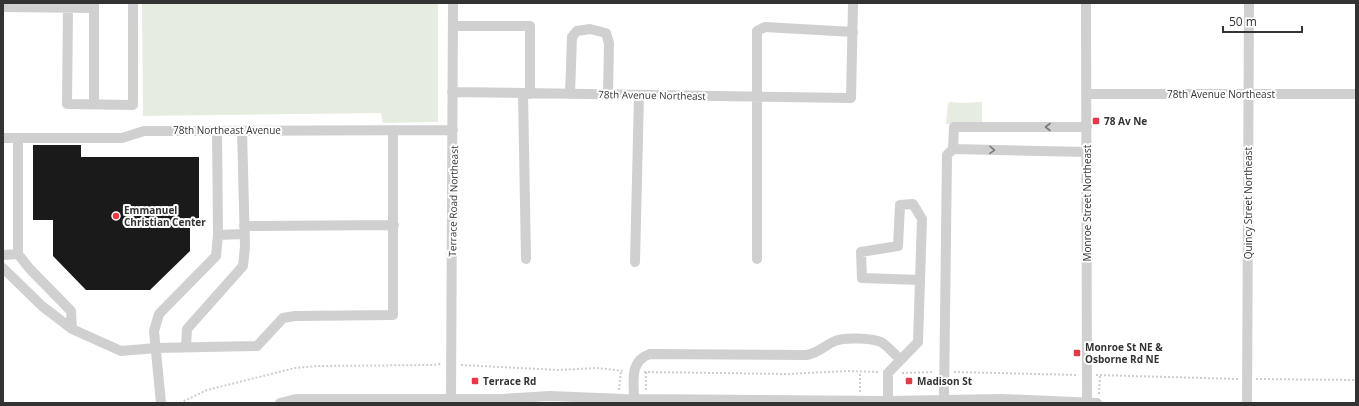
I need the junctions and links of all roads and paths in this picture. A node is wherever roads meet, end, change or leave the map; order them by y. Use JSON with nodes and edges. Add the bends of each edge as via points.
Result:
{"nodes":[{"id":1,"x":133,"y":3,"type":"edge"},
{"id":2,"x":453,"y":3,"type":"edge"},
{"id":3,"x":853,"y":3,"type":"edge"},
{"id":4,"x":1086,"y":3,"type":"edge"},
{"id":5,"x":1249,"y":3,"type":"edge"},
{"id":6,"x":94,"y":6,"type":"edge"},
{"id":7,"x":3,"y":7,"type":"edge"},
{"id":8,"x":68,"y":8,"type":"junction"},
{"id":9,"x":453,"y":26,"type":"junction"},
{"id":10,"x":853,"y":32,"type":"junction"},
{"id":11,"x":452,"y":92,"type":"junction"},
{"id":12,"x":527,"y":93,"type":"junction"},
{"id":13,"x":570,"y":94,"type":"junction"},
{"id":14,"x":1086,"y":94,"type":"junction"},
{"id":15,"x":1249,"y":94,"type":"junction"},
{"id":16,"x":1356,"y":94,"type":"edge"},
{"id":17,"x":608,"y":95,"type":"junction"},
{"id":18,"x":639,"y":95,"type":"junction"},
{"id":19,"x":756,"y":96,"type":"junction"},
{"id":20,"x":94,"y":104,"type":"junction"},
{"id":21,"x":1087,"y":127,"type":"junction"},
{"id":22,"x":217,"y":130,"type":"junction"},
{"id":23,"x":242,"y":130,"type":"junction"},
{"id":24,"x":393,"y":130,"type":"junction"},
{"id":25,"x":453,"y":130,"type":"junction"},
{"id":26,"x":3,"y":138,"type":"edge"},
{"id":27,"x":18,"y":138,"type":"junction"},
{"id":28,"x":952,"y":149,"type":"junction"},
{"id":29,"x":1087,"y":152,"type":"junction"},
{"id":30,"x":394,"y":225,"type":"junction"},
{"id":31,"x":244,"y":230,"type":"junction"},
{"id":32,"x":218,"y":235,"type":"junction"},
{"id":33,"x":18,"y":254,"type":"junction"},
{"id":34,"x":3,"y":255,"type":"edge"},
{"id":35,"x":757,"y":258,"type":"dead end"},
{"id":36,"x":526,"y":259,"type":"dead end"},
{"id":37,"x":635,"y":262,"type":"dead end"},
{"id":38,"x":3,"y":268,"type":"edge"},
{"id":39,"x":41,"y":280,"type":"junction"},
{"id":40,"x":920,"y":280,"type":"junction"},
{"id":41,"x":28,"y":293,"type":"junction"},
{"id":42,"x":72,"y":329,"type":"junction"},
{"id":43,"x":186,"y":347,"type":"junction"},
{"id":44,"x":156,"y":348,"type":"junction"},
{"id":45,"x":900,"y":359,"type":"junction"},
{"id":46,"x":451,"y":365,"type":"junction"},
{"id":47,"x":621,"y":371,"type":"junction"},
{"id":48,"x":634,"y":372,"type":"junction"},
{"id":49,"x":646,"y":372,"type":"junction"},
{"id":50,"x":860,"y":372,"type":"junction"},
{"id":51,"x":943,"y":372,"type":"junction"},
{"id":52,"x":888,"y":373,"type":"junction"},
{"id":53,"x":1087,"y":375,"type":"junction"},
{"id":54,"x":1100,"y":375,"type":"junction"},
{"id":55,"x":1248,"y":379,"type":"junction"},
{"id":56,"x":1356,"y":380,"type":"edge"},
{"id":57,"x":451,"y":399,"type":"junction"},
{"id":58,"x":647,"y":399,"type":"junction"},
{"id":59,"x":627,"y":400,"type":"edge"},
{"id":60,"x":944,"y":400,"type":"junction"},
{"id":61,"x":1098,"y":400,"type":"edge"},
{"id":62,"x":501,"y":401,"type":"edge"},
{"id":63,"x":859,"y":401,"type":"junction"},
{"id":64,"x":1002,"y":401,"type":"edge"},
{"id":65,"x":888,"y":402,"type":"edge"},
{"id":66,"x":1087,"y":402,"type":"edge"},
{"id":67,"x":161,"y":403,"type":"edge"},
{"id":68,"x":180,"y":403,"type":"edge"},
{"id":69,"x":280,"y":403,"type":"edge"},
{"id":70,"x":1248,"y":403,"type":"edge"}],
"edges":[{"from":1,"to":20,"type":"street","via":[[133,105]]},
{"from":2,"to":9,"type":"street","name":"Terrace Road Northeast"},
{"from":3,"to":10,"type":"street"},
{"from":4,"to":14,"type":"street","name":"Monroe Street Northeast"},
{"from":5,"to":15,"type":"street","name":"Quincy Street Northeast"},
{"from":6,"to":8,"type":"street"},
{"from":6,"to":20,"type":"street"},
{"from":7,"to":8,"type":"street"},
{"from":8,"to":20,"type":"street","via":[[67,104]]},
{"from":9,"to":11,"type":"street","name":"Terrace Road Northeast"},
{"from":9,"to":12,"type":"street","via":[[530,26]]},
{"from":10,"to":19,"type":"street","name":"78th Avenue Northeast","via":[[851,98]]},
{"from":10,"to":19,"type":"street","via":[[761,28],[757,31],[756,37]]},
{"from":11,"to":12,"type":"street","name":"78th Avenue Northeast"},
{"from":11,"to":25,"type":"street","name":"Terrace Road Northeast"},
{"from":12,"to":13,"type":"street","name":"78th Avenue Northeast"},
{"from":12,"to":36,"type":"street"},
{"from":13,"to":17,"type":"street","name":"78th Avenue Northeast"},
{"from":13,"to":17,"type":"street","via":[[572,37],[578,30],[590,29],[606,33],[609,43]]},
{"from":14,"to":15,"type":"street","name":"78th Avenue Northeast"},
{"from":14,"to":21,"type":"street","name":"Monroe Street Northeast"},
{"from":15,"to":16,"type":"street","name":"78th Avenue Northeast"},
{"from":15,"to":55,"type":"street","name":"Quincy Street Northeast"},
{"from":17,"to":18,"type":"street","name":"78th Avenue Northeast"},
{"from":18,"to":19,"type":"street","name":"78th Avenue Northeast"},
{"from":18,"to":37,"type":"street"},
{"from":19,"to":35,"type":"street"},
{"from":21,"to":28,"type":"street","one_way":true,"via":[[954,127]]},
{"from":21,"to":29,"type":"street","name":"Monroe Street Northeast"},
{"from":22,"to":23,"type":"street","name":"78th Northeast Avenue"},
{"from":22,"to":27,"type":"street","name":"78th Northeast Avenue","via":[[144,131],[122,138]]},
{"from":22,"to":32,"type":"street"},
{"from":23,"to":24,"type":"street","name":"78th Northeast Avenue"},
{"from":23,"to":31,"type":"street"},
{"from":24,"to":25,"type":"street","name":"78th Northeast Avenue"},
{"from":24,"to":30,"type":"street"},
{"from":25,"to":46,"type":"street","name":"Terrace Road Northeast"},
{"from":26,"to":27,"type":"street","name":"78th Northeast Avenue"},
{"from":27,"to":33,"type":"street"},
{"from":28,"to":29,"type":"street","one_way":true},
{"from":28,"to":51,"type":"street","via":[[947,155]]},
{"from":29,"to":53,"type":"street","name":"Monroe Street Northeast"},
{"from":30,"to":31,"type":"street"},
{"from":30,"to":43,"type":"street","via":[[393,315],[295,316],[283,318],[257,346]]},
{"from":31,"to":32,"type":"street"},
{"from":31,"to":43,"type":"street","via":[[243,266],[187,329]]},
{"from":32,"to":44,"type":"street","via":[[216,256],[159,314],[154,331]]},
{"from":33,"to":34,"type":"street"},
{"from":33,"to":39,"type":"street"},
{"from":38,"to":41,"type":"street"},
{"from":39,"to":41,"type":"street"},
{"from":39,"to":42,"type":"street","via":[[70,311]]},
{"from":40,"to":40,"type":"street","via":[[922,219],[913,204],[900,205],[898,246],[861,252],[862,278]]},
{"from":40,"to":45,"type":"street","via":[[918,342]]},
{"from":41,"to":42,"type":"street"},
{"from":42,"to":44,"type":"street","via":[[121,351]]},
{"from":43,"to":44,"type":"street"},
{"from":44,"to":67,"type":"street"},
{"from":45,"to":48,"type":"street","via":[[875,340],[843,339],[834,341],[818,353],[807,355],[650,354],[641,357]]},
{"from":45,"to":52,"type":"street"},
{"from":46,"to":47,"type":"path","via":[[558,370],[597,368]]},
{"from":46,"to":57,"type":"street","name":"Terrace Road Northeast"},
{"from":46,"to":68,"type":"path","via":[[296,368],[207,390]]},
{"from":47,"to":48,"type":"path"},
{"from":47,"to":59,"type":"path"},
{"from":48,"to":49,"type":"path"},
{"from":48,"to":59,"type":"street"},
{"from":49,"to":50,"type":"path"},
{"from":49,"to":58,"type":"path"},
{"from":50,"to":52,"type":"path"},
{"from":50,"to":63,"type":"path"},
{"from":51,"to":52,"type":"path"},
{"from":51,"to":53,"type":"path"},
{"from":51,"to":60,"type":"street"},
{"from":52,"to":65,"type":"street"},
{"from":53,"to":54,"type":"path"},
{"from":53,"to":66,"type":"street","name":"Monroe Street Northeast"},
{"from":54,"to":55,"type":"path"},
{"from":54,"to":61,"type":"path"},
{"from":55,"to":56,"type":"path"},
{"from":55,"to":70,"type":"street","name":"Quincy Street Northeast"},
{"from":57,"to":62,"type":"street"},
{"from":57,"to":69,"type":"street","via":[[296,399]]},
{"from":58,"to":59,"type":"street"},
{"from":58,"to":63,"type":"street"},
{"from":59,"to":62,"type":"street","via":[[550,396]]},
{"from":60,"to":64,"type":"street"},
{"from":60,"to":65,"type":"street"},
{"from":61,"to":66,"type":"street"},
{"from":63,"to":65,"type":"street"},
{"from":64,"to":66,"type":"street"}]}
